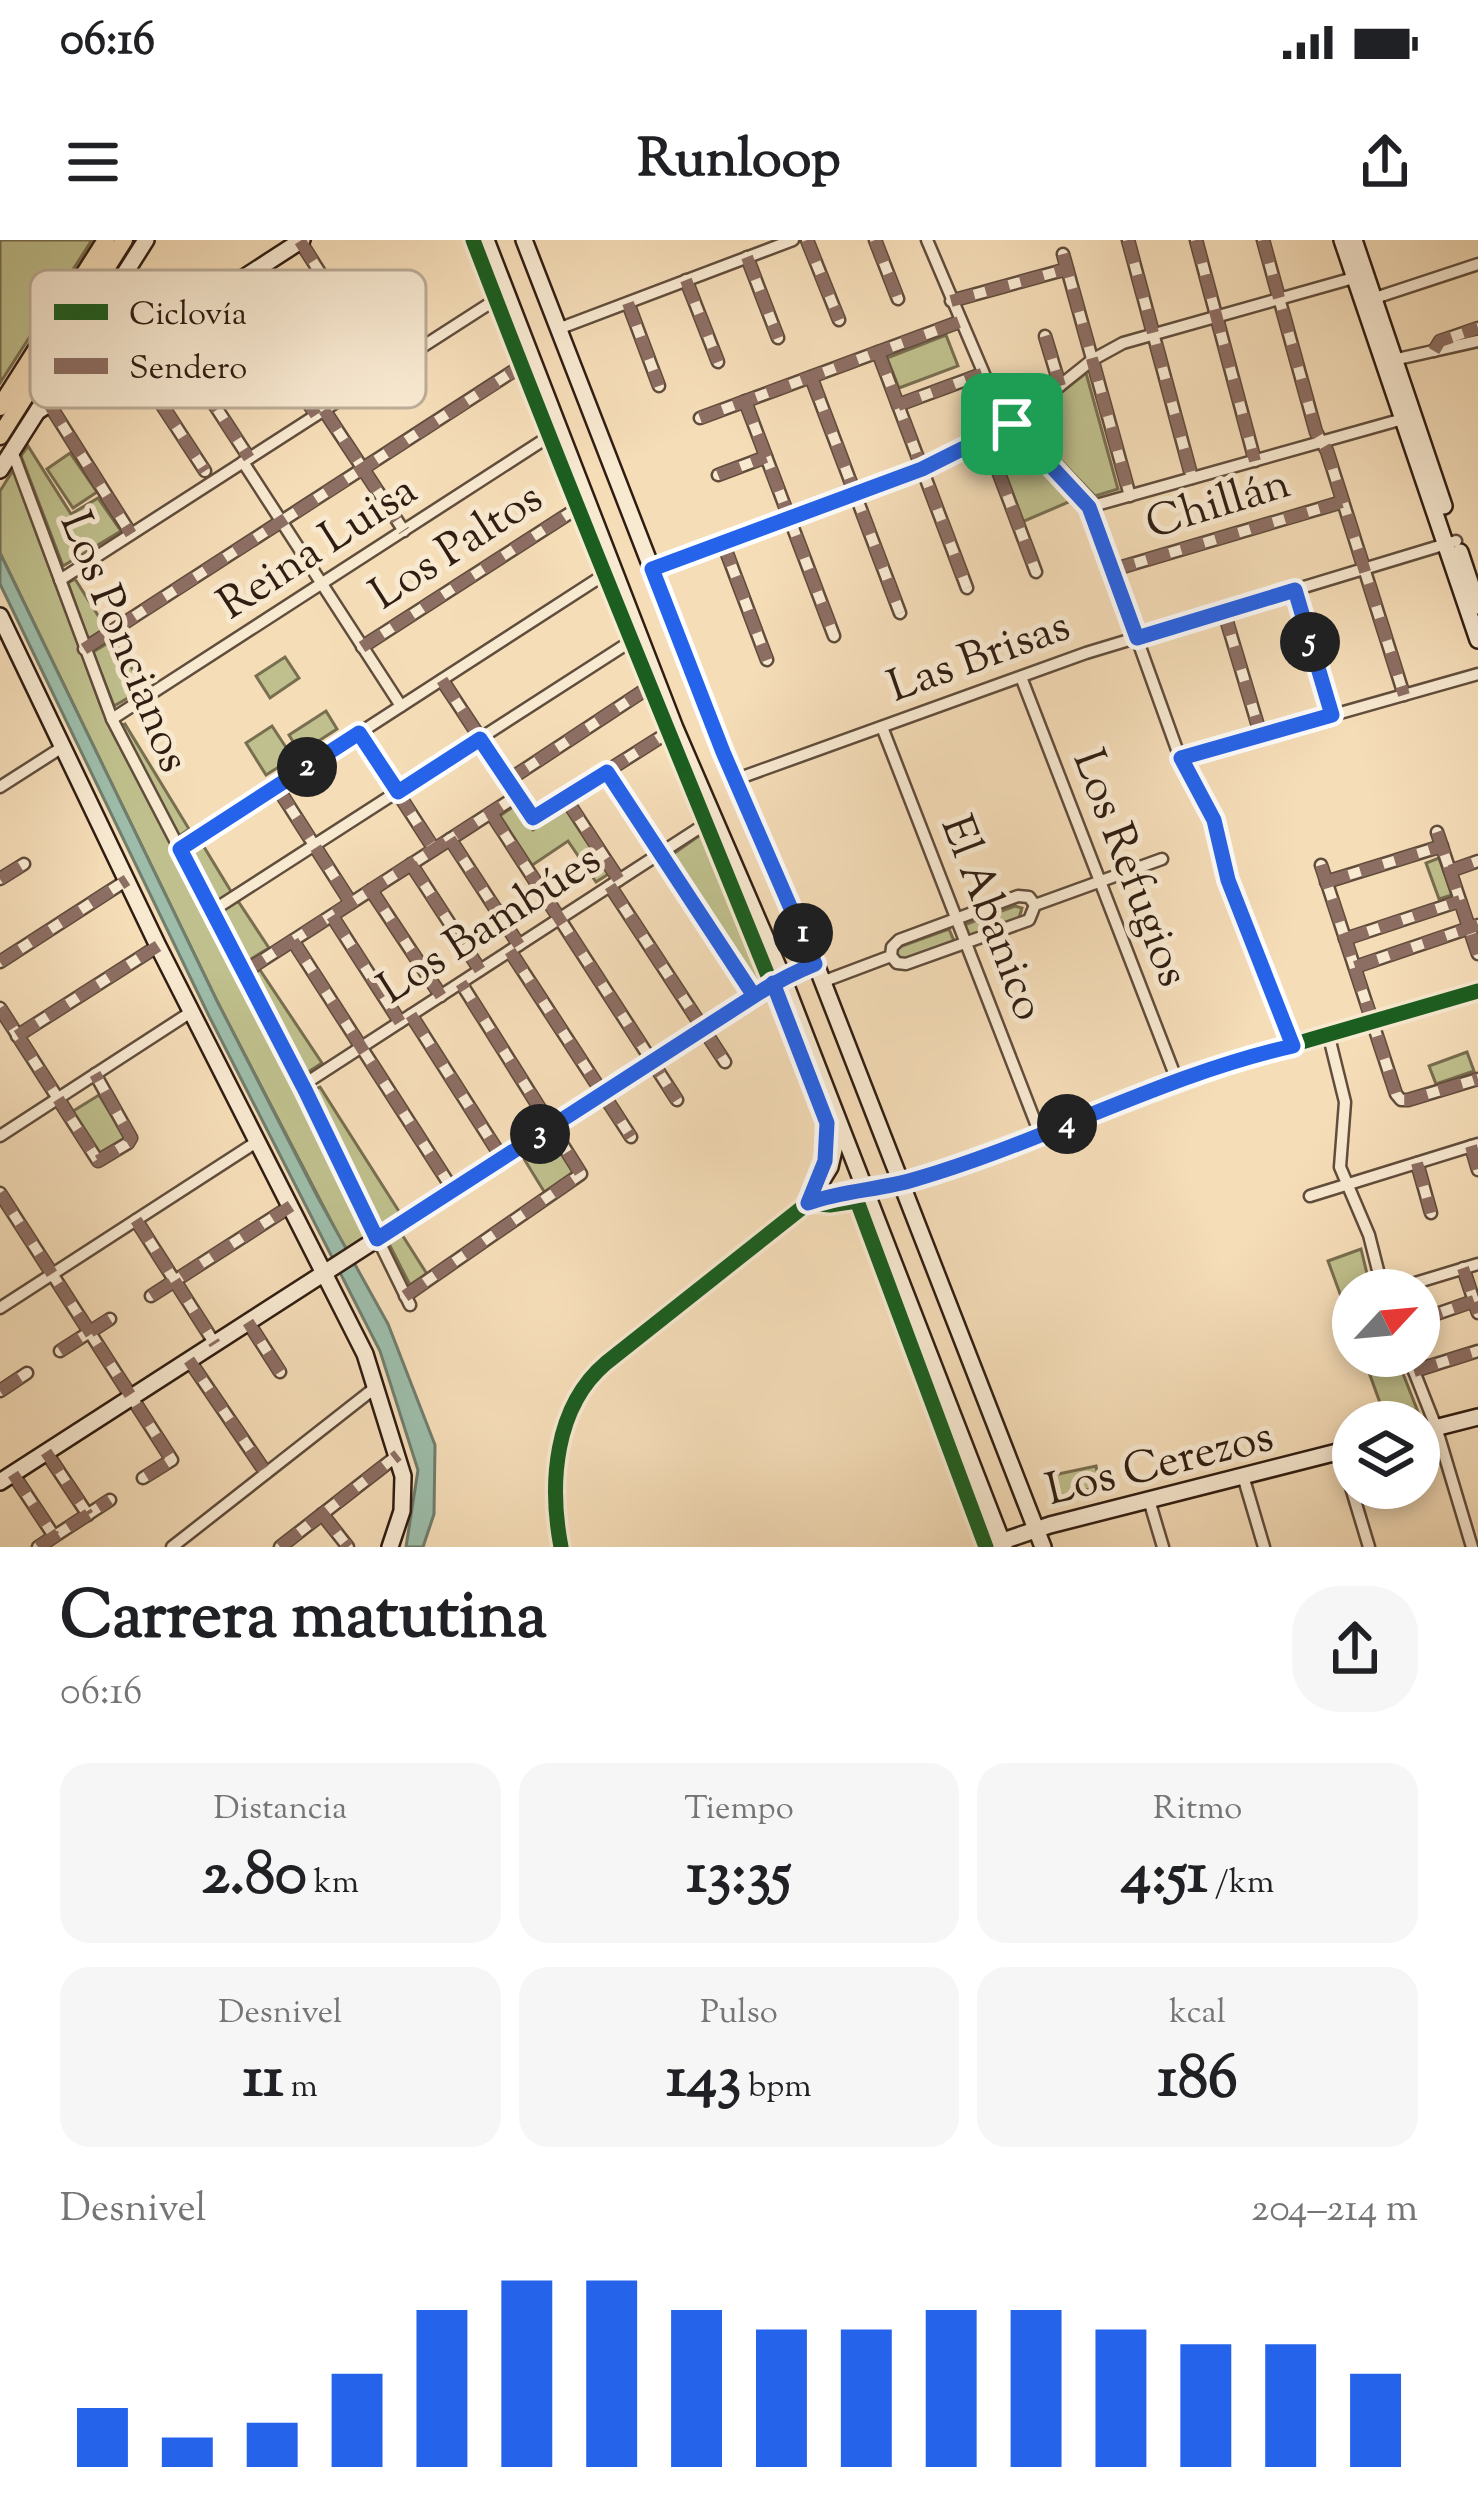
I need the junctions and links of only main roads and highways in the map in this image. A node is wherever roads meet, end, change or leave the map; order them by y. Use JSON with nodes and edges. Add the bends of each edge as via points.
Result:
{"nodes":[{"id":1,"x":106,"y":240,"type":"edge"},
{"id":2,"x":124,"y":240,"type":"edge"},
{"id":3,"x":87,"y":270,"type":"edge"},
{"id":4,"x":105,"y":270,"type":"edge"},
{"id":5,"x":30,"y":359,"type":"edge"},
{"id":6,"x":30,"y":389,"type":"edge"},
{"id":7,"x":0,"y":406,"type":"edge"},
{"id":8,"x":0,"y":436,"type":"edge"}],
"edges":[{"from":1,"to":3,"type":"main road"},
{"from":2,"to":4,"type":"main road"},
{"from":5,"to":7,"type":"main road"},
{"from":6,"to":8,"type":"main road"}]}
